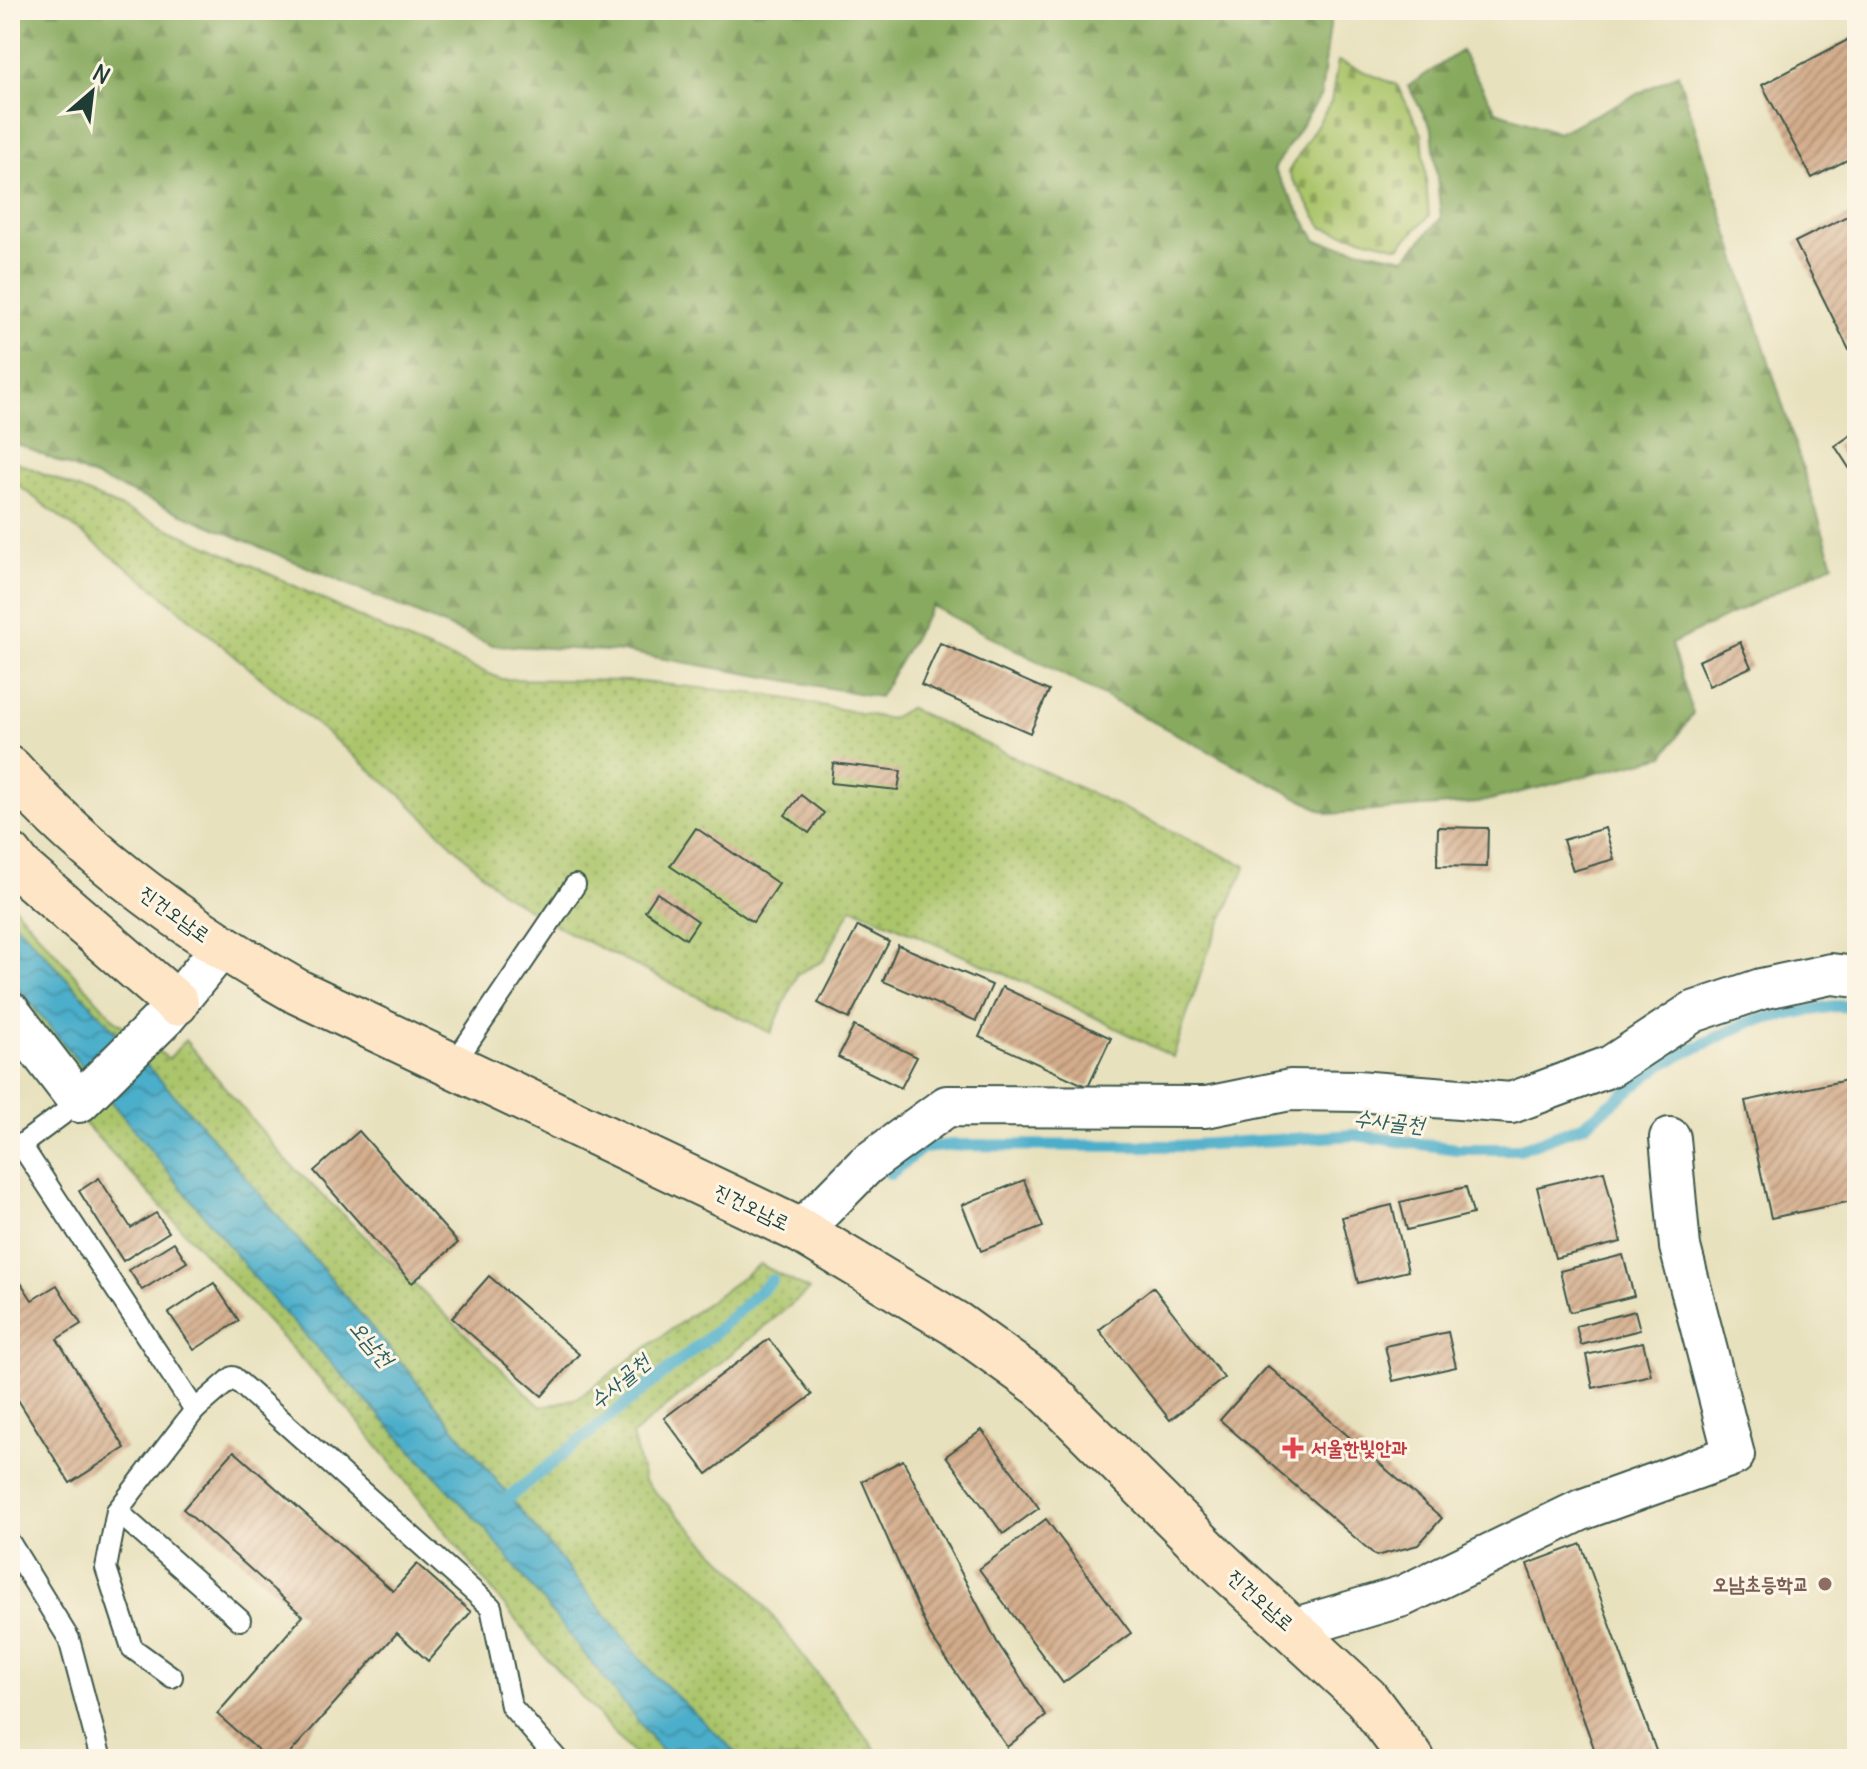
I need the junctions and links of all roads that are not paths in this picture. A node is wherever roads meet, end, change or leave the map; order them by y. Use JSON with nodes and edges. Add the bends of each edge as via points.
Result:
{"nodes":[{"id":1,"x":10,"y":769,"type":"edge"},
{"id":2,"x":14,"y":869,"type":"edge"},
{"id":3,"x":575,"y":885,"type":"dead end"},
{"id":4,"x":221,"y":948,"type":"junction"},
{"id":5,"x":1857,"y":977,"type":"edge"},
{"id":6,"x":171,"y":1010,"type":"junction"},
{"id":7,"x":10,"y":1012,"type":"edge"},
{"id":8,"x":453,"y":1065,"type":"junction"},
{"id":9,"x":79,"y":1102,"type":"junction"},
{"id":10,"x":1670,"y":1138,"type":"dead end"},
{"id":11,"x":801,"y":1231,"type":"junction"},
{"id":12,"x":195,"y":1410,"type":"junction"},
{"id":13,"x":117,"y":1511,"type":"junction"},
{"id":14,"x":10,"y":1543,"type":"edge"},
{"id":15,"x":240,"y":1620,"type":"dead end"},
{"id":16,"x":1292,"y":1629,"type":"junction"},
{"id":17,"x":172,"y":1677,"type":"dead end"},
{"id":18,"x":101,"y":1759,"type":"edge"},
{"id":19,"x":557,"y":1759,"type":"edge"},
{"id":20,"x":1412,"y":1759,"type":"edge"}],
"edges":[{"from":1,"to":4,"type":"main road","name":"진건오남로","via":[[76,837],[158,905]]},
{"from":2,"to":6,"type":"main road"},
{"from":3,"to":8,"type":"lane"},
{"from":4,"to":6,"type":"street"},
{"from":4,"to":8,"type":"main road","name":"진건오남로","via":[[298,992]]},
{"from":5,"to":11,"type":"street","via":[[1831,974],[1693,1012],[1611,1066],[1511,1103],[1290,1090],[1206,1107],[947,1106],[866,1165]]},
{"from":6,"to":9,"type":"street"},
{"from":7,"to":9,"type":"street"},
{"from":8,"to":11,"type":"main road","name":"진건오남로"},
{"from":9,"to":12,"type":"lane","via":[[21,1145]]},
{"from":10,"to":16,"type":"street","via":[[1680,1247],[1734,1455],[1581,1510],[1403,1596]]},
{"from":11,"to":16,"type":"main road","name":"진건오남로","via":[[956,1324],[1042,1386]]},
{"from":12,"to":13,"type":"lane"},
{"from":12,"to":19,"type":"lane","via":[[233,1377],[491,1607],[511,1706]]},
{"from":13,"to":15,"type":"lane"},
{"from":13,"to":17,"type":"lane","via":[[106,1568],[132,1648]]},
{"from":14,"to":18,"type":"lane","via":[[69,1639]]},
{"from":16,"to":20,"type":"main road","name":"진건오남로","via":[[1366,1698]]}]}
